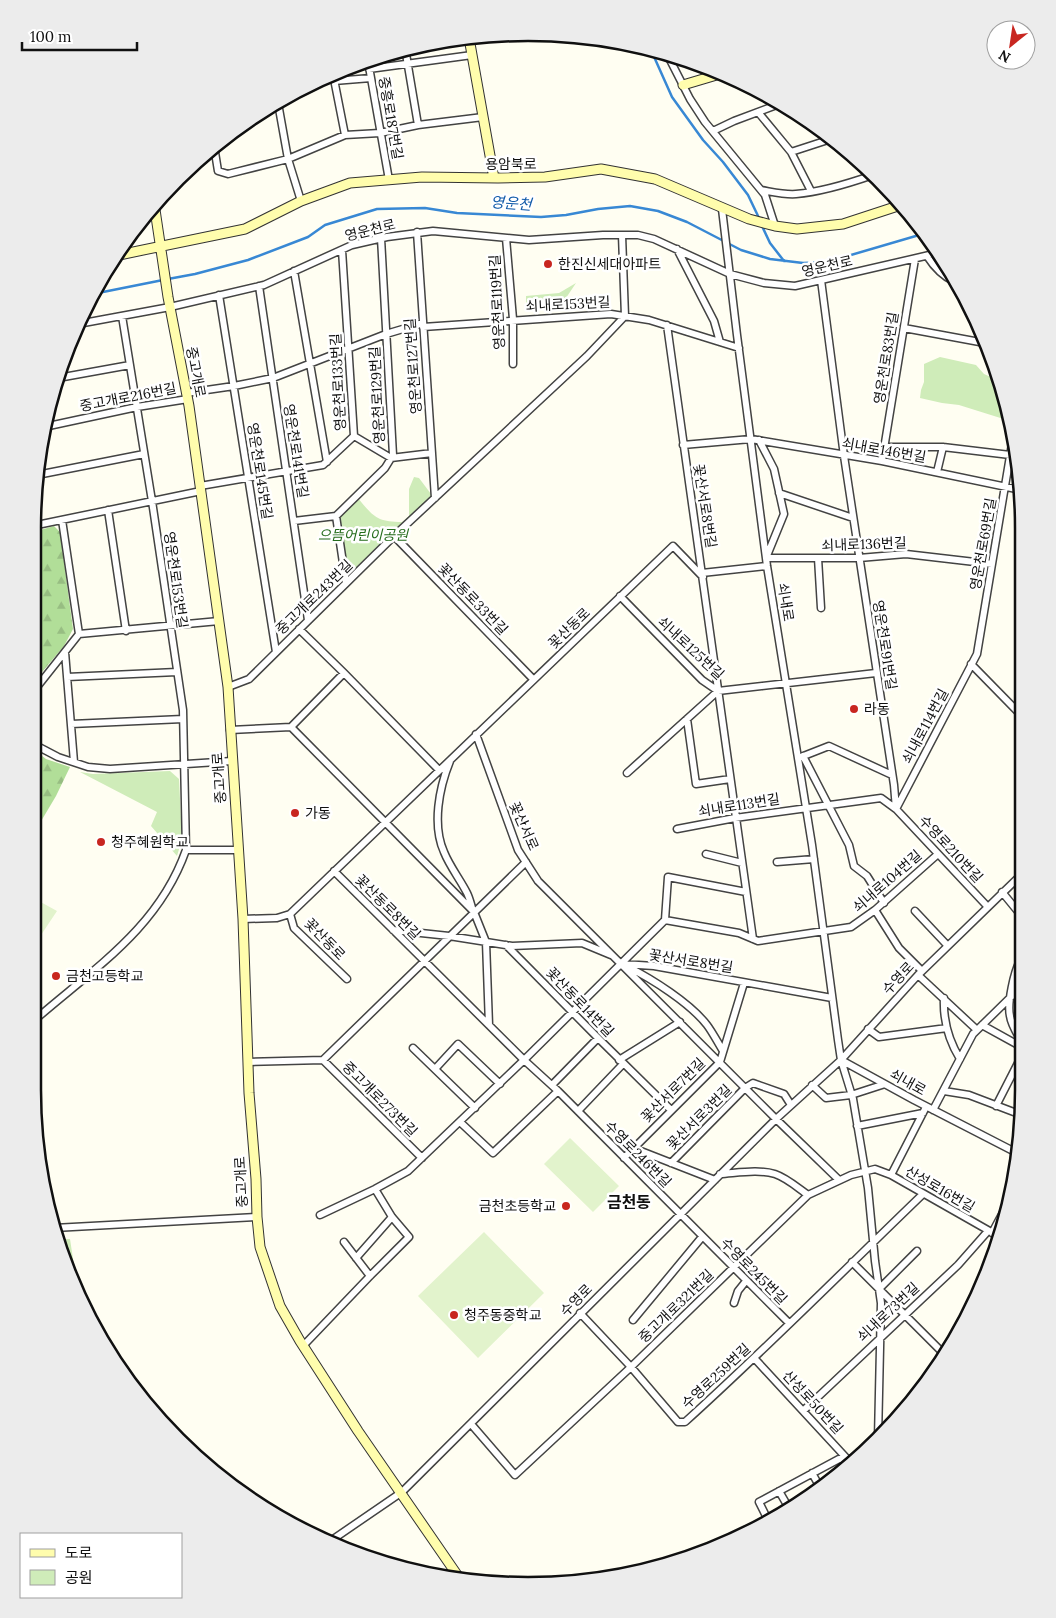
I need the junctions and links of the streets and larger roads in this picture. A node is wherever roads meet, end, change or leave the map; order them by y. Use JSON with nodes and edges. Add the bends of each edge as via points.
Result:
{"nodes":[{"id":1,"x":470,"y":44,"type":"edge"},
{"id":2,"x":472,"y":55,"type":"junction"},
{"id":3,"x":407,"y":57,"type":"edge"},
{"id":4,"x":672,"y":63,"type":"edge"},
{"id":5,"x":408,"y":64,"type":"junction"},
{"id":6,"x":380,"y":65,"type":"edge"},
{"id":7,"x":369,"y":68,"type":"edge"},
{"id":8,"x":711,"y":77,"type":"edge"},
{"id":9,"x":342,"y":78,"type":"edge"},
{"id":10,"x":371,"y":78,"type":"junction"},
{"id":11,"x":335,"y":81,"type":"edge"},
{"id":12,"x":683,"y":85,"type":"junction"},
{"id":13,"x":772,"y":107,"type":"edge"},
{"id":14,"x":279,"y":110,"type":"edge"},
{"id":15,"x":758,"y":112,"type":"junction"},
{"id":16,"x":483,"y":117,"type":"junction"},
{"id":17,"x":418,"y":125,"type":"junction"},
{"id":18,"x":713,"y":131,"type":"junction"},
{"id":19,"x":380,"y":133,"type":"junction"},
{"id":20,"x":345,"y":135,"type":"junction"},
{"id":21,"x":824,"y":142,"type":"edge"},
{"id":22,"x":791,"y":152,"type":"junction"},
{"id":23,"x":215,"y":155,"type":"edge"},
{"id":24,"x":288,"y":159,"type":"junction"},
{"id":25,"x":494,"y":178,"type":"junction"},
{"id":26,"x":866,"y":178,"type":"edge"},
{"id":27,"x":389,"y":180,"type":"junction"},
{"id":28,"x":761,"y":190,"type":"junction"},
{"id":29,"x":811,"y":191,"type":"junction"},
{"id":30,"x":301,"y":201,"type":"junction"},
{"id":31,"x":894,"y":207,"type":"edge"},
{"id":32,"x":722,"y":209,"type":"junction"},
{"id":33,"x":156,"y":215,"type":"edge"},
{"id":34,"x":775,"y":226,"type":"junction"},
{"id":35,"x":417,"y":232,"type":"junction"},
{"id":36,"x":622,"y":235,"type":"junction"},
{"id":37,"x":381,"y":238,"type":"junction"},
{"id":38,"x":506,"y":238,"type":"junction"},
{"id":39,"x":161,"y":246,"type":"junction"},
{"id":40,"x":677,"y":249,"type":"junction"},
{"id":41,"x":342,"y":250,"type":"junction"},
{"id":42,"x":126,"y":253,"type":"edge"},
{"id":43,"x":931,"y":255,"type":"edge"},
{"id":44,"x":927,"y":256,"type":"junction"},
{"id":45,"x":915,"y":259,"type":"junction"},
{"id":46,"x":294,"y":271,"type":"junction"},
{"id":47,"x":730,"y":271,"type":"junction"},
{"id":48,"x":942,"y":273,"type":"edge"},
{"id":49,"x":821,"y":280,"type":"junction"},
{"id":50,"x":259,"y":286,"type":"junction"},
{"id":51,"x":219,"y":295,"type":"junction"},
{"id":52,"x":170,"y":308,"type":"junction"},
{"id":53,"x":122,"y":316,"type":"junction"},
{"id":54,"x":625,"y":316,"type":"junction"},
{"id":55,"x":513,"y":319,"type":"junction"},
{"id":56,"x":87,"y":322,"type":"edge"},
{"id":57,"x":423,"y":325,"type":"junction"},
{"id":58,"x":667,"y":325,"type":"junction"},
{"id":59,"x":904,"y":328,"type":"junction"},
{"id":60,"x":386,"y":334,"type":"junction"},
{"id":61,"x":720,"y":342,"type":"junction"},
{"id":62,"x":978,"y":342,"type":"edge"},
{"id":63,"x":739,"y":348,"type":"junction"},
{"id":64,"x":348,"y":349,"type":"junction"},
{"id":65,"x":130,"y":364,"type":"junction"},
{"id":66,"x":310,"y":364,"type":"junction"},
{"id":67,"x":513,"y":364,"type":"dead end"},
{"id":68,"x":66,"y":377,"type":"edge"},
{"id":69,"x":273,"y":378,"type":"junction"},
{"id":70,"x":234,"y":386,"type":"junction"},
{"id":71,"x":187,"y":396,"type":"junction"},
{"id":72,"x":137,"y":407,"type":"junction"},
{"id":73,"x":53,"y":425,"type":"edge"},
{"id":74,"x":354,"y":436,"type":"junction"},
{"id":75,"x":751,"y":439,"type":"junction"},
{"id":76,"x":759,"y":440,"type":"junction"},
{"id":77,"x":683,"y":446,"type":"junction"},
{"id":78,"x":884,"y":447,"type":"junction"},
{"id":79,"x":943,"y":447,"type":"junction"},
{"id":80,"x":432,"y":453,"type":"junction"},
{"id":81,"x":144,"y":454,"type":"junction"},
{"id":82,"x":1010,"y":455,"type":"edge"},
{"id":83,"x":844,"y":456,"type":"junction"},
{"id":84,"x":1010,"y":457,"type":"edge"},
{"id":85,"x":392,"y":458,"type":"junction"},
{"id":86,"x":882,"y":461,"type":"junction"},
{"id":87,"x":327,"y":462,"type":"junction"},
{"id":88,"x":287,"y":472,"type":"junction"},
{"id":89,"x":937,"y":472,"type":"junction"},
{"id":90,"x":44,"y":474,"type":"edge"},
{"id":91,"x":248,"y":478,"type":"junction"},
{"id":92,"x":1005,"y":486,"type":"junction"},
{"id":93,"x":201,"y":488,"type":"junction"},
{"id":94,"x":1013,"y":488,"type":"edge"},
{"id":95,"x":779,"y":493,"type":"junction"},
{"id":96,"x":435,"y":498,"type":"junction"},
{"id":97,"x":152,"y":501,"type":"junction"},
{"id":98,"x":108,"y":510,"type":"junction"},
{"id":99,"x":336,"y":516,"type":"junction"},
{"id":100,"x":854,"y":518,"type":"junction"},
{"id":101,"x":62,"y":520,"type":"junction"},
{"id":102,"x":294,"y":521,"type":"junction"},
{"id":103,"x":41,"y":524,"type":"edge"},
{"id":104,"x":394,"y":536,"type":"junction"},
{"id":105,"x":766,"y":558,"type":"junction"},
{"id":106,"x":818,"y":558,"type":"junction"},
{"id":107,"x":859,"y":558,"type":"junction"},
{"id":108,"x":992,"y":564,"type":"junction"},
{"id":109,"x":767,"y":566,"type":"junction"},
{"id":110,"x":702,"y":575,"type":"junction"},
{"id":111,"x":346,"y":583,"type":"junction"},
{"id":112,"x":620,"y":596,"type":"junction"},
{"id":113,"x":821,"y":608,"type":"dead end"},
{"id":114,"x":308,"y":620,"type":"junction"},
{"id":115,"x":219,"y":621,"type":"junction"},
{"id":116,"x":170,"y":626,"type":"junction"},
{"id":117,"x":298,"y":629,"type":"junction"},
{"id":118,"x":126,"y":631,"type":"junction"},
{"id":119,"x":79,"y":634,"type":"junction"},
{"id":120,"x":65,"y":652,"type":"junction"},
{"id":121,"x":276,"y":652,"type":"junction"},
{"id":122,"x":977,"y":654,"type":"joint"},
{"id":123,"x":972,"y":664,"type":"junction"},
{"id":124,"x":177,"y":672,"type":"junction"},
{"id":125,"x":344,"y":673,"type":"junction"},
{"id":126,"x":876,"y":673,"type":"junction"},
{"id":127,"x":67,"y":677,"type":"junction"},
{"id":128,"x":533,"y":680,"type":"junction"},
{"id":129,"x":41,"y":682,"type":"edge"},
{"id":130,"x":785,"y":684,"type":"junction"},
{"id":131,"x":228,"y":687,"type":"junction"},
{"id":132,"x":718,"y":691,"type":"junction"},
{"id":133,"x":1015,"y":709,"type":"edge"},
{"id":134,"x":183,"y":719,"type":"junction"},
{"id":135,"x":687,"y":719,"type":"junction"},
{"id":136,"x":71,"y":724,"type":"junction"},
{"id":137,"x":291,"y":727,"type":"junction"},
{"id":138,"x":230,"y":730,"type":"junction"},
{"id":139,"x":476,"y":734,"type":"junction"},
{"id":140,"x":41,"y":749,"type":"edge"},
{"id":141,"x":452,"y":757,"type":"junction"},
{"id":142,"x":800,"y":757,"type":"junction"},
{"id":143,"x":74,"y":762,"type":"junction"},
{"id":144,"x":232,"y":762,"type":"junction"},
{"id":145,"x":183,"y":765,"type":"junction"},
{"id":146,"x":438,"y":770,"type":"junction"},
{"id":147,"x":627,"y":772,"type":"dead end"},
{"id":148,"x":892,"y":775,"type":"junction"},
{"id":149,"x":730,"y":779,"type":"junction"},
{"id":150,"x":828,"y":805,"type":"junction"},
{"id":151,"x":806,"y":808,"type":"junction"},
{"id":152,"x":896,"y":809,"type":"junction"},
{"id":153,"x":735,"y":818,"type":"junction"},
{"id":154,"x":384,"y":822,"type":"junction"},
{"id":155,"x":677,"y":829,"type":"dead end"},
{"id":156,"x":186,"y":850,"type":"junction"},
{"id":157,"x":238,"y":850,"type":"junction"},
{"id":158,"x":706,"y":854,"type":"dead end"},
{"id":159,"x":938,"y":854,"type":"junction"},
{"id":160,"x":814,"y":859,"type":"junction"},
{"id":161,"x":526,"y":862,"type":"junction"},
{"id":162,"x":776,"y":862,"type":"dead end"},
{"id":163,"x":742,"y":863,"type":"junction"},
{"id":164,"x":334,"y":871,"type":"junction"},
{"id":165,"x":1015,"y":880,"type":"edge"},
{"id":166,"x":746,"y":892,"type":"junction"},
{"id":167,"x":1002,"y":892,"type":"junction"},
{"id":168,"x":884,"y":903,"type":"junction"},
{"id":169,"x":987,"y":906,"type":"junction"},
{"id":170,"x":1015,"y":908,"type":"edge"},
{"id":171,"x":875,"y":910,"type":"junction"},
{"id":172,"x":915,"y":911,"type":"dead end"},
{"id":173,"x":474,"y":912,"type":"junction"},
{"id":174,"x":290,"y":914,"type":"junction"},
{"id":175,"x":243,"y":919,"type":"junction"},
{"id":176,"x":665,"y":920,"type":"junction"},
{"id":177,"x":394,"y":930,"type":"junction"},
{"id":178,"x":824,"y":932,"type":"junction"},
{"id":179,"x":449,"y":936,"type":"junction"},
{"id":180,"x":753,"y":939,"type":"junction"},
{"id":181,"x":486,"y":942,"type":"junction"},
{"id":182,"x":555,"y":944,"type":"joint"},
{"id":183,"x":506,"y":945,"type":"junction"},
{"id":184,"x":947,"y":946,"type":"junction"},
{"id":185,"x":614,"y":956,"type":"junction"},
{"id":186,"x":424,"y":960,"type":"junction"},
{"id":187,"x":623,"y":964,"type":"junction"},
{"id":188,"x":920,"y":973,"type":"junction"},
{"id":189,"x":1015,"y":975,"type":"edge"},
{"id":190,"x":347,"y":979,"type":"dead end"},
{"id":191,"x":744,"y":982,"type":"junction"},
{"id":192,"x":1015,"y":992,"type":"edge"},
{"id":193,"x":1011,"y":996,"type":"junction"},
{"id":194,"x":832,"y":998,"type":"junction"},
{"id":195,"x":944,"y":998,"type":"junction"},
{"id":196,"x":573,"y":1012,"type":"junction"},
{"id":197,"x":41,"y":1015,"type":"edge"},
{"id":198,"x":680,"y":1022,"type":"junction"},
{"id":199,"x":489,"y":1025,"type":"junction"},
{"id":200,"x":980,"y":1027,"type":"junction"},
{"id":201,"x":947,"y":1028,"type":"junction"},
{"id":202,"x":1015,"y":1028,"type":"edge"},
{"id":203,"x":868,"y":1029,"type":"junction"},
{"id":204,"x":598,"y":1038,"type":"junction"},
{"id":205,"x":1015,"y":1044,"type":"edge"},
{"id":206,"x":413,"y":1048,"type":"dead end"},
{"id":207,"x":723,"y":1052,"type":"junction"},
{"id":208,"x":960,"y":1059,"type":"junction"},
{"id":209,"x":323,"y":1060,"type":"junction"},
{"id":210,"x":524,"y":1060,"type":"junction"},
{"id":211,"x":841,"y":1060,"type":"junction"},
{"id":212,"x":248,"y":1062,"type":"junction"},
{"id":213,"x":621,"y":1062,"type":"junction"},
{"id":214,"x":720,"y":1062,"type":"junction"},
{"id":215,"x":435,"y":1069,"type":"junction"},
{"id":216,"x":1015,"y":1069,"type":"edge"},
{"id":217,"x":500,"y":1084,"type":"junction"},
{"id":218,"x":885,"y":1084,"type":"junction"},
{"id":219,"x":552,"y":1085,"type":"junction"},
{"id":220,"x":812,"y":1085,"type":"junction"},
{"id":221,"x":745,"y":1088,"type":"junction"},
{"id":222,"x":558,"y":1091,"type":"junction"},
{"id":223,"x":944,"y":1091,"type":"junction"},
{"id":224,"x":851,"y":1095,"type":"junction"},
{"id":225,"x":791,"y":1105,"type":"junction"},
{"id":226,"x":996,"y":1106,"type":"junction"},
{"id":227,"x":475,"y":1108,"type":"junction"},
{"id":228,"x":929,"y":1108,"type":"junction"},
{"id":229,"x":671,"y":1110,"type":"junction"},
{"id":230,"x":578,"y":1111,"type":"junction"},
{"id":231,"x":1014,"y":1112,"type":"edge"},
{"id":232,"x":923,"y":1113,"type":"junction"},
{"id":233,"x":776,"y":1119,"type":"junction"},
{"id":234,"x":460,"y":1122,"type":"junction"},
{"id":235,"x":857,"y":1126,"type":"junction"},
{"id":236,"x":633,"y":1148,"type":"junction"},
{"id":237,"x":1011,"y":1150,"type":"edge"},
{"id":238,"x":422,"y":1158,"type":"junction"},
{"id":239,"x":624,"y":1158,"type":"junction"},
{"id":240,"x":671,"y":1163,"type":"junction"},
{"id":241,"x":865,"y":1172,"type":"junction"},
{"id":242,"x":720,"y":1174,"type":"junction"},
{"id":243,"x":891,"y":1175,"type":"junction"},
{"id":244,"x":715,"y":1180,"type":"junction"},
{"id":245,"x":839,"y":1180,"type":"junction"},
{"id":246,"x":375,"y":1190,"type":"junction"},
{"id":247,"x":923,"y":1194,"type":"junction"},
{"id":248,"x":808,"y":1195,"type":"junction"},
{"id":249,"x":680,"y":1214,"type":"junction"},
{"id":250,"x":320,"y":1215,"type":"dead end"},
{"id":251,"x":257,"y":1217,"type":"junction"},
{"id":252,"x":392,"y":1217,"type":"junction"},
{"id":253,"x":996,"y":1222,"type":"edge"},
{"id":254,"x":61,"y":1228,"type":"edge"},
{"id":255,"x":990,"y":1232,"type":"junction"},
{"id":256,"x":993,"y":1233,"type":"edge"},
{"id":257,"x":702,"y":1237,"type":"junction"},
{"id":258,"x":344,"y":1242,"type":"dead end"},
{"id":259,"x":874,"y":1242,"type":"junction"},
{"id":260,"x":917,"y":1251,"type":"dead end"},
{"id":261,"x":356,"y":1258,"type":"junction"},
{"id":262,"x":852,"y":1262,"type":"junction"},
{"id":263,"x":734,"y":1268,"type":"junction"},
{"id":264,"x":370,"y":1276,"type":"junction"},
{"id":265,"x":746,"y":1280,"type":"junction"},
{"id":266,"x":879,"y":1288,"type":"junction"},
{"id":267,"x":734,"y":1303,"type":"dead end"},
{"id":268,"x":580,"y":1313,"type":"junction"},
{"id":269,"x":904,"y":1314,"type":"junction"},
{"id":270,"x":633,"y":1320,"type":"dead end"},
{"id":271,"x":789,"y":1323,"type":"junction"},
{"id":272,"x":880,"y":1337,"type":"junction"},
{"id":273,"x":303,"y":1346,"type":"junction"},
{"id":274,"x":939,"y":1350,"type":"edge"},
{"id":275,"x":755,"y":1358,"type":"junction"},
{"id":276,"x":631,"y":1367,"type":"junction"},
{"id":277,"x":804,"y":1410,"type":"junction"},
{"id":278,"x":471,"y":1424,"type":"junction"},
{"id":279,"x":878,"y":1428,"type":"edge"},
{"id":280,"x":846,"y":1458,"type":"edge"},
{"id":281,"x":844,"y":1460,"type":"edge"},
{"id":282,"x":812,"y":1473,"type":"junction"},
{"id":283,"x":817,"y":1481,"type":"edge"},
{"id":284,"x":779,"y":1491,"type":"junction"},
{"id":285,"x":402,"y":1492,"type":"junction"},
{"id":286,"x":786,"y":1503,"type":"edge"},
{"id":287,"x":765,"y":1515,"type":"edge"},
{"id":288,"x":336,"y":1537,"type":"edge"},
{"id":289,"x":455,"y":1571,"type":"edge"}],
"edges":[{"from":1,"to":2,"type":"street"},
{"from":2,"to":5,"type":"street"},
{"from":2,"to":16,"type":"street"},
{"from":3,"to":5,"type":"street"},
{"from":4,"to":12,"type":"street"},
{"from":5,"to":6,"type":"street"},
{"from":5,"to":17,"type":"street"},
{"from":7,"to":10,"type":"street","name":"중흥로187번길"},
{"from":8,"to":12,"type":"street"},
{"from":9,"to":10,"type":"street"},
{"from":10,"to":19,"type":"street","name":"중흥로187번길"},
{"from":11,"to":20,"type":"street"},
{"from":12,"to":18,"type":"street"},
{"from":13,"to":15,"type":"street"},
{"from":14,"to":24,"type":"street"},
{"from":15,"to":18,"type":"street"},
{"from":15,"to":22,"type":"street"},
{"from":16,"to":17,"type":"street"},
{"from":16,"to":25,"type":"street"},
{"from":17,"to":19,"type":"street"},
{"from":18,"to":28,"type":"street"},
{"from":19,"to":20,"type":"street"},
{"from":19,"to":27,"type":"street","name":"중흥로187번길"},
{"from":20,"to":24,"type":"street"},
{"from":21,"to":22,"type":"street"},
{"from":22,"to":29,"type":"street"},
{"from":23,"to":24,"type":"street","via":[[218,171],[228,174]]},
{"from":24,"to":30,"type":"street"},
{"from":25,"to":27,"type":"street","name":"용암북로"},
{"from":25,"to":32,"type":"street","name":"용암북로","via":[[545,177],[601,169],[655,179]]},
{"from":26,"to":29,"type":"street"},
{"from":27,"to":30,"type":"street","name":"용암북로","via":[[350,183]]},
{"from":28,"to":29,"type":"street","via":[[797,194]]},
{"from":28,"to":34,"type":"street"},
{"from":30,"to":39,"type":"street","name":"용암북로","via":[[245,229]]},
{"from":31,"to":34,"type":"street","name":"용암북로","via":[[843,224],[797,229]]},
{"from":32,"to":34,"type":"street","name":"용암북로"},
{"from":32,"to":47,"type":"street","name":"쇠내로"},
{"from":33,"to":39,"type":"street","name":"중고개로"},
{"from":35,"to":37,"type":"street","name":"영운천로"},
{"from":35,"to":38,"type":"street","name":"영운천로"},
{"from":35,"to":57,"type":"street","name":"영운천로127번길"},
{"from":36,"to":38,"type":"street","name":"영운천로","via":[[529,240]]},
{"from":36,"to":40,"type":"street","name":"영운천로","via":[[654,239]]},
{"from":36,"to":54,"type":"street"},
{"from":37,"to":41,"type":"street","name":"영운천로"},
{"from":37,"to":60,"type":"street","name":"영운천로129번길"},
{"from":38,"to":55,"type":"street","name":"영운천로119번길"},
{"from":39,"to":42,"type":"street","name":"용암북로"},
{"from":39,"to":52,"type":"street","name":"중고개로"},
{"from":40,"to":47,"type":"street","name":"영운천로"},
{"from":40,"to":61,"type":"street","via":[[714,321]]},
{"from":41,"to":46,"type":"street","name":"영운천로"},
{"from":41,"to":64,"type":"street","name":"영운천로133번길"},
{"from":43,"to":44,"type":"street","name":"영운천로"},
{"from":44,"to":45,"type":"street","name":"영운천로"},
{"from":44,"to":48,"type":"street"},
{"from":45,"to":49,"type":"street","name":"영운천로"},
{"from":45,"to":59,"type":"street","name":"영운천로83번길"},
{"from":46,"to":50,"type":"street","name":"영운천로"},
{"from":46,"to":66,"type":"street"},
{"from":47,"to":49,"type":"street","name":"영운천로","via":[[764,283],[795,286]]},
{"from":47,"to":63,"type":"street","name":"쇠내로"},
{"from":49,"to":83,"type":"street","name":"영운천로91번길"},
{"from":50,"to":51,"type":"street","name":"영운천로"},
{"from":50,"to":69,"type":"street","name":"영운천로141번길"},
{"from":51,"to":52,"type":"street","name":"영운천로"},
{"from":51,"to":70,"type":"street","name":"영운천로145번길"},
{"from":52,"to":53,"type":"street","name":"영운천로"},
{"from":52,"to":71,"type":"street","name":"중고개로"},
{"from":53,"to":56,"type":"street","name":"영운천로"},
{"from":53,"to":65,"type":"street","name":"영운천로153번길"},
{"from":54,"to":55,"type":"street","name":"쇠내로153번길"},
{"from":54,"to":58,"type":"street","name":"쇠내로153번길"},
{"from":54,"to":96,"type":"street","name":"중고개로243번길","via":[[587,356]]},
{"from":55,"to":57,"type":"street","name":"쇠내로153번길"},
{"from":55,"to":67,"type":"street","name":"영운천로119번길"},
{"from":57,"to":60,"type":"street","name":"쇠내로153번길"},
{"from":57,"to":80,"type":"street","name":"영운천로127번길"},
{"from":58,"to":61,"type":"street","name":"쇠내로153번길"},
{"from":58,"to":77,"type":"street","name":"꽃산서로8번길"},
{"from":59,"to":62,"type":"street"},
{"from":59,"to":78,"type":"street","name":"영운천로83번길"},
{"from":60,"to":64,"type":"street","name":"쇠내로153번길"},
{"from":60,"to":85,"type":"street","name":"영운천로129번길"},
{"from":61,"to":63,"type":"street","name":"쇠내로153번길"},
{"from":63,"to":75,"type":"street","name":"쇠내로"},
{"from":64,"to":66,"type":"street","name":"쇠내로153번길"},
{"from":64,"to":74,"type":"street","name":"영운천로133번길"},
{"from":65,"to":68,"type":"street"},
{"from":65,"to":72,"type":"street","name":"영운천로153번길"},
{"from":66,"to":69,"type":"street","name":"중고개로216번길"},
{"from":66,"to":87,"type":"street"},
{"from":69,"to":70,"type":"street","name":"중고개로216번길"},
{"from":69,"to":88,"type":"street","name":"영운천로141번길"},
{"from":70,"to":71,"type":"street","name":"중고개로216번길"},
{"from":70,"to":91,"type":"street","name":"영운천로145번길"},
{"from":71,"to":72,"type":"street","name":"중고개로216번길"},
{"from":71,"to":93,"type":"street","name":"중고개로"},
{"from":72,"to":73,"type":"street","name":"중고개로216번길"},
{"from":72,"to":81,"type":"street","name":"영운천로153번길"},
{"from":74,"to":85,"type":"street"},
{"from":74,"to":87,"type":"street","name":"영운천로133번길"},
{"from":75,"to":76,"type":"street","name":"쇠내로146번길"},
{"from":75,"to":77,"type":"street","name":"쇠내로146번길"},
{"from":75,"to":105,"type":"street","name":"쇠내로"},
{"from":76,"to":83,"type":"street","name":"쇠내로146번길"},
{"from":76,"to":95,"type":"street","via":[[774,469]]},
{"from":77,"to":110,"type":"street","name":"꽃산서로8번길"},
{"from":78,"to":79,"type":"street"},
{"from":78,"to":86,"type":"street","name":"영운천로83번길"},
{"from":79,"to":82,"type":"street"},
{"from":79,"to":89,"type":"street"},
{"from":80,"to":85,"type":"street"},
{"from":80,"to":96,"type":"street","name":"영운천로127번길"},
{"from":81,"to":90,"type":"street"},
{"from":81,"to":97,"type":"street","name":"영운천로153번길"},
{"from":83,"to":86,"type":"street","name":"쇠내로146번길"},
{"from":83,"to":100,"type":"street","name":"영운천로91번길"},
{"from":84,"to":92,"type":"street","name":"영운천로69번길"},
{"from":85,"to":99,"type":"street","name":"영운천로129번길"},
{"from":86,"to":89,"type":"street","name":"쇠내로146번길"},
{"from":87,"to":88,"type":"street","name":"영운천로133번길"},
{"from":88,"to":91,"type":"street","name":"영운천로133번길"},
{"from":88,"to":102,"type":"street","name":"영운천로141번길"},
{"from":89,"to":92,"type":"street","name":"쇠내로146번길"},
{"from":91,"to":93,"type":"street","name":"영운천로133번길"},
{"from":91,"to":121,"type":"street","name":"영운천로145번길"},
{"from":92,"to":94,"type":"street","name":"쇠내로146번길"},
{"from":92,"to":108,"type":"street","name":"영운천로69번길"},
{"from":93,"to":97,"type":"street","name":"영운천로133번길"},
{"from":93,"to":115,"type":"street","name":"중고개로"},
{"from":95,"to":100,"type":"street"},
{"from":95,"to":105,"type":"street","via":[[784,514]]},
{"from":96,"to":104,"type":"street","name":"중고개로243번길"},
{"from":97,"to":98,"type":"street","name":"영운천로133번길"},
{"from":97,"to":116,"type":"street","name":"영운천로153번길"},
{"from":98,"to":101,"type":"street","name":"영운천로133번길"},
{"from":98,"to":118,"type":"street"},
{"from":99,"to":102,"type":"street"},
{"from":99,"to":111,"type":"street"},
{"from":100,"to":107,"type":"street","name":"영운천로91번길"},
{"from":101,"to":103,"type":"street","name":"영운천로133번길"},
{"from":101,"to":119,"type":"street"},
{"from":102,"to":114,"type":"street","name":"영운천로141번길"},
{"from":104,"to":111,"type":"street","name":"중고개로243번길"},
{"from":104,"to":128,"type":"street","name":"꽃산동로33번길"},
{"from":105,"to":106,"type":"street","name":"쇠내로136번길"},
{"from":105,"to":109,"type":"street","name":"쇠내로"},
{"from":106,"to":107,"type":"street","name":"쇠내로136번길"},
{"from":106,"to":113,"type":"street"},
{"from":107,"to":108,"type":"street","name":"쇠내로136번길","via":[[906,554]]},
{"from":107,"to":126,"type":"street","name":"영운천로91번길"},
{"from":108,"to":122,"type":"street","name":"영운천로69번길"},
{"from":109,"to":110,"type":"street"},
{"from":109,"to":130,"type":"street","name":"쇠내로"},
{"from":110,"to":112,"type":"street","name":"꽃산동로","via":[[673,546]]},
{"from":110,"to":132,"type":"street","name":"꽃산서로8번길"},
{"from":111,"to":114,"type":"street","name":"중고개로243번길"},
{"from":112,"to":128,"type":"street","name":"꽃산동로"},
{"from":112,"to":132,"type":"street","name":"쇠내로125번길","via":[[702,680]]},
{"from":114,"to":117,"type":"street","name":"중고개로243번길"},
{"from":115,"to":116,"type":"street"},
{"from":115,"to":131,"type":"street","name":"중고개로"},
{"from":116,"to":118,"type":"street"},
{"from":116,"to":124,"type":"street","name":"영운천로153번길"},
{"from":117,"to":121,"type":"street","name":"중고개로243번길"},
{"from":117,"to":125,"type":"street"},
{"from":118,"to":119,"type":"street"},
{"from":119,"to":120,"type":"street"},
{"from":120,"to":127,"type":"street"},
{"from":120,"to":129,"type":"street"},
{"from":121,"to":131,"type":"street","name":"중고개로243번길","via":[[248,679]]},
{"from":122,"to":123,"type":"street","name":"쇠내로114번길"},
{"from":123,"to":133,"type":"street"},
{"from":123,"to":152,"type":"street","name":"쇠내로114번길"},
{"from":124,"to":127,"type":"street"},
{"from":124,"to":134,"type":"street","name":"영운천로153번길"},
{"from":125,"to":137,"type":"street"},
{"from":125,"to":146,"type":"street"},
{"from":126,"to":130,"type":"street","name":"쇠내로125번길"},
{"from":126,"to":148,"type":"street","name":"영운천로91번길"},
{"from":127,"to":136,"type":"street"},
{"from":128,"to":139,"type":"street","name":"꽃산동로"},
{"from":130,"to":132,"type":"street","name":"쇠내로125번길"},
{"from":130,"to":142,"type":"street","name":"쇠내로"},
{"from":131,"to":138,"type":"street","name":"중고개로"},
{"from":132,"to":135,"type":"street"},
{"from":132,"to":149,"type":"street","name":"꽃산서로8번길"},
{"from":134,"to":136,"type":"street"},
{"from":134,"to":145,"type":"street","name":"영운천로153번길"},
{"from":135,"to":147,"type":"street"},
{"from":135,"to":149,"type":"street","via":[[696,784]]},
{"from":136,"to":143,"type":"street"},
{"from":137,"to":138,"type":"street"},
{"from":137,"to":154,"type":"street"},
{"from":138,"to":144,"type":"street","name":"중고개로"},
{"from":139,"to":141,"type":"street","name":"꽃산동로"},
{"from":139,"to":161,"type":"street","name":"꽃산서로","via":[[518,850]]},
{"from":140,"to":143,"type":"street"},
{"from":141,"to":146,"type":"street","name":"꽃산동로"},
{"from":141,"to":173,"type":"street","name":"꽃산동로","via":[[440,795],[439,835],[443,851],[468,894]]},
{"from":142,"to":148,"type":"street","via":[[829,746]]},
{"from":142,"to":150,"type":"street"},
{"from":142,"to":151,"type":"street","name":"쇠내로"},
{"from":143,"to":145,"type":"street","via":[[110,769]]},
{"from":144,"to":145,"type":"street"},
{"from":144,"to":157,"type":"street","name":"중고개로"},
{"from":145,"to":156,"type":"street","name":"영운천로153번길"},
{"from":146,"to":154,"type":"street","name":"꽃산동로"},
{"from":148,"to":152,"type":"street","name":"영운천로91번길"},
{"from":149,"to":153,"type":"street","name":"꽃산서로8번길"},
{"from":150,"to":151,"type":"street","name":"쇠내로113번길"},
{"from":150,"to":152,"type":"street","name":"쇠내로113번길","via":[[881,798]]},
{"from":150,"to":168,"type":"street","via":[[849,845],[854,866],[867,876]]},
{"from":151,"to":153,"type":"street","name":"쇠내로113번길"},
{"from":151,"to":160,"type":"street","name":"쇠내로"},
{"from":152,"to":159,"type":"street","name":"수영로210번길"},
{"from":153,"to":155,"type":"street","name":"쇠내로113번길"},
{"from":153,"to":163,"type":"street","name":"꽃산서로8번길"},
{"from":154,"to":164,"type":"street","name":"꽃산동로"},
{"from":154,"to":173,"type":"street"},
{"from":156,"to":157,"type":"street"},
{"from":156,"to":197,"type":"street","via":[[169,890],[136,932]]},
{"from":157,"to":175,"type":"street","name":"중고개로"},
{"from":158,"to":163,"type":"street"},
{"from":159,"to":168,"type":"street","name":"쇠내로104번길"},
{"from":159,"to":169,"type":"street","name":"수영로210번길"},
{"from":160,"to":162,"type":"street"},
{"from":160,"to":178,"type":"street","name":"쇠내로"},
{"from":161,"to":173,"type":"street"},
{"from":161,"to":185,"type":"street","name":"꽃산서로","via":[[538,881]]},
{"from":163,"to":166,"type":"street","name":"꽃산서로8번길"},
{"from":164,"to":174,"type":"street","name":"꽃산동로"},
{"from":164,"to":177,"type":"street","name":"꽃산동로8번길"},
{"from":165,"to":167,"type":"street","name":"수영로"},
{"from":166,"to":176,"type":"street","via":[[668,877]]},
{"from":166,"to":180,"type":"street","name":"꽃산서로8번길"},
{"from":167,"to":169,"type":"street","name":"수영로"},
{"from":167,"to":170,"type":"street"},
{"from":168,"to":171,"type":"street","name":"쇠내로104번길"},
{"from":169,"to":184,"type":"street","name":"수영로"},
{"from":171,"to":178,"type":"street","name":"쇠내로104번길","via":[[851,927]]},
{"from":171,"to":188,"type":"street","via":[[899,948]]},
{"from":172,"to":184,"type":"street"},
{"from":173,"to":179,"type":"street"},
{"from":173,"to":181,"type":"street"},
{"from":174,"to":175,"type":"street","name":"꽃산동로","via":[[277,918]]},
{"from":174,"to":190,"type":"street","name":"꽃산동로","via":[[294,928]]},
{"from":175,"to":212,"type":"street","name":"중고개로"},
{"from":176,"to":180,"type":"street","name":"쇠내로104번길","via":[[739,933]]},
{"from":176,"to":187,"type":"street"},
{"from":177,"to":179,"type":"street"},
{"from":177,"to":186,"type":"street","name":"꽃산동로8번길"},
{"from":178,"to":180,"type":"street","name":"쇠내로104번길"},
{"from":178,"to":194,"type":"street","name":"쇠내로"},
{"from":179,"to":181,"type":"street"},
{"from":179,"to":186,"type":"street"},
{"from":181,"to":183,"type":"street"},
{"from":181,"to":199,"type":"street"},
{"from":182,"to":183,"type":"street","name":"꽃산동로14번길"},
{"from":182,"to":185,"type":"street","name":"꽃산서로","via":[[582,943]]},
{"from":183,"to":196,"type":"street","name":"꽃산동로14번길"},
{"from":184,"to":188,"type":"street","name":"수영로"},
{"from":185,"to":187,"type":"street","name":"꽃산서로"},
{"from":186,"to":199,"type":"street","name":"꽃산동로8번길"},
{"from":186,"to":209,"type":"street"},
{"from":187,"to":191,"type":"street","name":"꽃산서로8번길","via":[[654,966]]},
{"from":187,"to":196,"type":"street"},
{"from":187,"to":198,"type":"street","name":"꽃산서로"},
{"from":187,"to":207,"type":"street","via":[[682,1002],[707,1025]]},
{"from":188,"to":195,"type":"street"},
{"from":188,"to":203,"type":"street","name":"수영로"},
{"from":189,"to":193,"type":"street"},
{"from":191,"to":194,"type":"street"},
{"from":191,"to":207,"type":"street","name":"꽃산서로8번길"},
{"from":192,"to":193,"type":"street"},
{"from":193,"to":200,"type":"street"},
{"from":193,"to":202,"type":"street","via":[[1010,1016]]},
{"from":194,"to":211,"type":"street","name":"쇠내로"},
{"from":195,"to":200,"type":"street"},
{"from":195,"to":201,"type":"street"},
{"from":196,"to":204,"type":"street","name":"꽃산동로14번길"},
{"from":196,"to":210,"type":"street"},
{"from":198,"to":213,"type":"street"},
{"from":198,"to":214,"type":"street","name":"꽃산서로"},
{"from":199,"to":210,"type":"street","name":"꽃산동로8번길"},
{"from":200,"to":205,"type":"street"},
{"from":200,"to":208,"type":"street"},
{"from":201,"to":203,"type":"street","via":[[879,1037]]},
{"from":201,"to":208,"type":"street"},
{"from":203,"to":211,"type":"street","name":"수영로"},
{"from":204,"to":213,"type":"street","name":"꽃산동로14번길"},
{"from":204,"to":219,"type":"street"},
{"from":206,"to":215,"type":"street"},
{"from":207,"to":214,"type":"street","name":"꽃산서로8번길"},
{"from":208,"to":223,"type":"street"},
{"from":209,"to":212,"type":"street","name":"중고개로273번길"},
{"from":209,"to":238,"type":"street","name":"중고개로273번길"},
{"from":210,"to":217,"type":"street"},
{"from":210,"to":219,"type":"street","name":"수영로246번길"},
{"from":211,"to":218,"type":"street","name":"쇠내로"},
{"from":211,"to":220,"type":"street","name":"수영로"},
{"from":211,"to":224,"type":"street"},
{"from":212,"to":251,"type":"street","name":"중고개로"},
{"from":213,"to":229,"type":"street","name":"꽃산동로14번길"},
{"from":213,"to":230,"type":"street"},
{"from":214,"to":221,"type":"street","name":"꽃산서로"},
{"from":214,"to":229,"type":"street","name":"꽃산서로7번길"},
{"from":215,"to":217,"type":"street","via":[[458,1044]]},
{"from":215,"to":227,"type":"street"},
{"from":216,"to":226,"type":"street"},
{"from":217,"to":227,"type":"street"},
{"from":218,"to":224,"type":"street"},
{"from":218,"to":228,"type":"street","name":"쇠내로"},
{"from":219,"to":222,"type":"street","name":"수영로246번길"},
{"from":220,"to":224,"type":"street","via":[[826,1098]]},
{"from":220,"to":225,"type":"street","name":"수영로"},
{"from":221,"to":225,"type":"street","via":[[752,1083],[784,1094]]},
{"from":221,"to":233,"type":"street","name":"꽃산서로"},
{"from":221,"to":240,"type":"street","name":"꽃산서로3번길"},
{"from":222,"to":230,"type":"street","name":"수영로246번길"},
{"from":222,"to":234,"type":"street","via":[[493,1153]]},
{"from":223,"to":226,"type":"street","via":[[969,1095]]},
{"from":223,"to":228,"type":"street"},
{"from":224,"to":235,"type":"street"},
{"from":225,"to":233,"type":"street","name":"수영로"},
{"from":226,"to":231,"type":"street"},
{"from":227,"to":234,"type":"street"},
{"from":228,"to":232,"type":"street"},
{"from":228,"to":237,"type":"street","name":"쇠내로"},
{"from":229,"to":236,"type":"street","name":"꽃산서로7번길"},
{"from":230,"to":239,"type":"street","name":"수영로246번길"},
{"from":232,"to":235,"type":"street"},
{"from":232,"to":243,"type":"street"},
{"from":233,"to":242,"type":"street","name":"수영로"},
{"from":233,"to":245,"type":"street","name":"꽃산서로"},
{"from":234,"to":238,"type":"street"},
{"from":235,"to":241,"type":"street"},
{"from":236,"to":239,"type":"street","name":"꽃산서로7번길"},
{"from":236,"to":240,"type":"street"},
{"from":238,"to":246,"type":"street","via":[[408,1171]]},
{"from":239,"to":249,"type":"street","name":"수영로246번길"},
{"from":240,"to":244,"type":"street"},
{"from":241,"to":243,"type":"street","name":"산성로16번길","via":[[876,1169]]},
{"from":241,"to":245,"type":"street","name":"중고개로321번길"},
{"from":241,"to":259,"type":"street"},
{"from":242,"to":244,"type":"street","name":"수영로"},
{"from":242,"to":248,"type":"street","via":[[775,1174]]},
{"from":243,"to":247,"type":"street","name":"산성로16번길"},
{"from":244,"to":249,"type":"street","name":"수영로"},
{"from":245,"to":248,"type":"street","name":"중고개로321번길"},
{"from":246,"to":250,"type":"street"},
{"from":246,"to":252,"type":"street"},
{"from":247,"to":255,"type":"street","name":"산성로16번길"},
{"from":247,"to":259,"type":"street","name":"수영로259번길"},
{"from":248,"to":263,"type":"street","name":"중고개로321번길"},
{"from":249,"to":257,"type":"street","name":"수영로245번길"},
{"from":249,"to":268,"type":"street","name":"수영로"},
{"from":251,"to":254,"type":"street"},
{"from":251,"to":273,"type":"street","name":"중고개로","via":[[260,1247],[280,1306]]},
{"from":252,"to":261,"type":"street"},
{"from":252,"to":264,"type":"street","via":[[410,1237]]},
{"from":253,"to":255,"type":"street","name":"쇠내로73번길"},
{"from":255,"to":256,"type":"street","name":"산성로16번길"},
{"from":255,"to":269,"type":"street","name":"쇠내로73번길"},
{"from":257,"to":263,"type":"street","name":"수영로245번길"},
{"from":257,"to":270,"type":"street","name":"수영로245번길"},
{"from":258,"to":261,"type":"street"},
{"from":259,"to":262,"type":"street","name":"수영로259번길"},
{"from":259,"to":266,"type":"street"},
{"from":260,"to":266,"type":"street"},
{"from":261,"to":264,"type":"street"},
{"from":262,"to":266,"type":"street"},
{"from":262,"to":271,"type":"street","name":"수영로259번길"},
{"from":263,"to":265,"type":"street","name":"수영로245번길"},
{"from":263,"to":276,"type":"street","name":"중고개로321번길"},
{"from":264,"to":273,"type":"street"},
{"from":265,"to":267,"type":"street"},
{"from":265,"to":271,"type":"street","name":"수영로245번길"},
{"from":266,"to":269,"type":"street"},
{"from":266,"to":272,"type":"street"},
{"from":268,"to":276,"type":"street","name":"수영로259번길"},
{"from":268,"to":278,"type":"street","name":"수영로"},
{"from":269,"to":272,"type":"street","name":"쇠내로73번길"},
{"from":269,"to":274,"type":"street"},
{"from":271,"to":275,"type":"street","name":"수영로259번길"},
{"from":272,"to":277,"type":"street","name":"쇠내로73번길"},
{"from":272,"to":279,"type":"street"},
{"from":273,"to":285,"type":"street","name":"중고개로"},
{"from":275,"to":276,"type":"street","name":"수영로259번길","via":[[685,1422],[678,1422]]},
{"from":275,"to":277,"type":"street","name":"산성로50번길"},
{"from":276,"to":278,"type":"street","name":"중고개로321번길","via":[[515,1475]]},
{"from":277,"to":280,"type":"street","name":"산성로50번길"},
{"from":278,"to":285,"type":"street","name":"수영로"},
{"from":281,"to":282,"type":"street","via":[[839,1459]]},
{"from":282,"to":283,"type":"street"},
{"from":282,"to":284,"type":"street"},
{"from":284,"to":286,"type":"street"},
{"from":284,"to":287,"type":"street","via":[[759,1502]]},
{"from":285,"to":288,"type":"street","name":"수영로"},
{"from":285,"to":289,"type":"street","name":"중고개로"}]}
